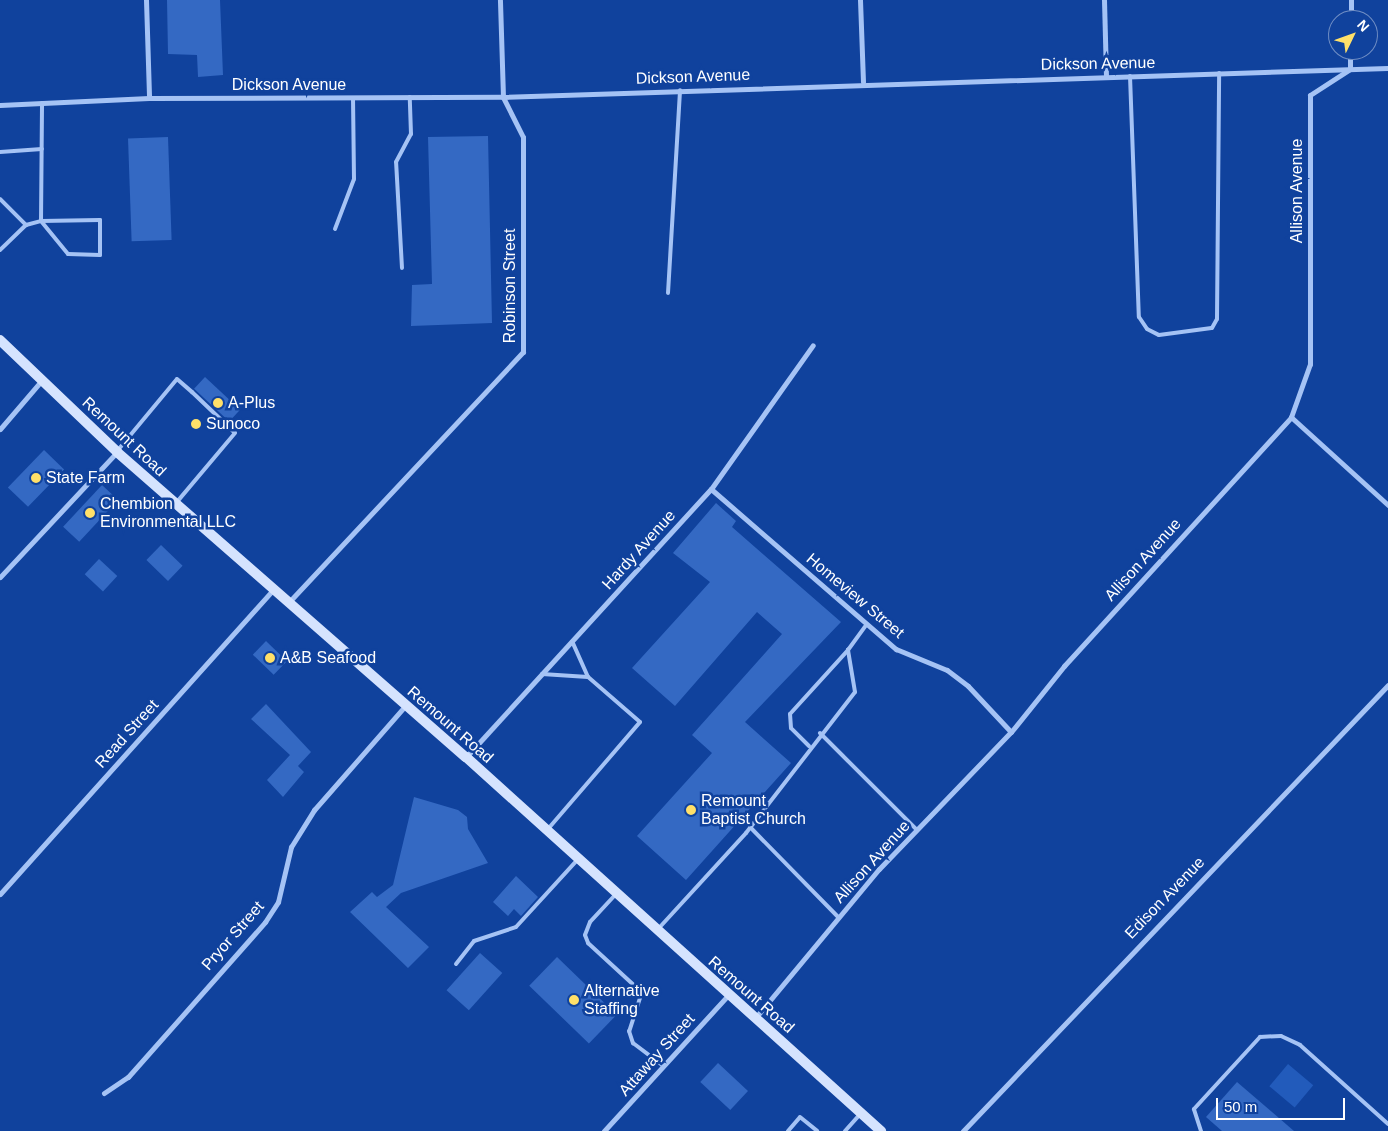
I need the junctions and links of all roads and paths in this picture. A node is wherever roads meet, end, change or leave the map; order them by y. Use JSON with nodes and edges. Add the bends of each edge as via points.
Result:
{"nodes":[{"id":1,"x":146,"y":0,"type":"edge"},
{"id":2,"x":500,"y":0,"type":"edge"},
{"id":3,"x":860,"y":0,"type":"edge"},
{"id":4,"x":1104,"y":0,"type":"edge"},
{"id":5,"x":1350,"y":60,"type":"edge"},
{"id":6,"x":1388,"y":68,"type":"edge"},
{"id":7,"x":1350,"y":69,"type":"junction"},
{"id":8,"x":1219,"y":73,"type":"junction"},
{"id":9,"x":1130,"y":76,"type":"junction"},
{"id":10,"x":1106,"y":77,"type":"junction"},
{"id":11,"x":863,"y":82,"type":"junction"},
{"id":12,"x":680,"y":90,"type":"junction"},
{"id":13,"x":410,"y":97,"type":"junction"},
{"id":14,"x":503,"y":97,"type":"junction"},
{"id":15,"x":149,"y":98,"type":"junction"},
{"id":16,"x":354,"y":98,"type":"junction"},
{"id":17,"x":42,"y":103,"type":"junction"},
{"id":18,"x":0,"y":105,"type":"edge"},
{"id":19,"x":42,"y":149,"type":"junction"},
{"id":20,"x":0,"y":152,"type":"edge"},
{"id":21,"x":0,"y":199,"type":"edge"},
{"id":22,"x":41,"y":221,"type":"junction"},
{"id":23,"x":26,"y":225,"type":"junction"},
{"id":24,"x":335,"y":229,"type":"dead end"},
{"id":25,"x":0,"y":250,"type":"edge"},
{"id":26,"x":402,"y":268,"type":"dead end"},
{"id":27,"x":668,"y":293,"type":"dead end"},
{"id":28,"x":0,"y":340,"type":"edge"},
{"id":29,"x":813,"y":345,"type":"dead end"},
{"id":30,"x":42,"y":380,"type":"junction"},
{"id":31,"x":1290,"y":417,"type":"junction"},
{"id":32,"x":0,"y":429,"type":"edge"},
{"id":33,"x":117,"y":452,"type":"junction"},
{"id":34,"x":711,"y":489,"type":"junction"},
{"id":35,"x":176,"y":504,"type":"junction"},
{"id":36,"x":1388,"y":505,"type":"edge"},
{"id":37,"x":0,"y":577,"type":"edge"},
{"id":38,"x":273,"y":590,"type":"junction"},
{"id":39,"x":287,"y":604,"type":"junction"},
{"id":40,"x":867,"y":624,"type":"junction"},
{"id":41,"x":572,"y":641,"type":"junction"},
{"id":42,"x":848,"y":650,"type":"junction"},
{"id":43,"x":542,"y":674,"type":"junction"},
{"id":44,"x":588,"y":677,"type":"junction"},
{"id":45,"x":1388,"y":685,"type":"edge"},
{"id":46,"x":405,"y":706,"type":"junction"},
{"id":47,"x":1011,"y":732,"type":"junction"},
{"id":48,"x":820,"y":733,"type":"junction"},
{"id":49,"x":809,"y":746,"type":"junction"},
{"id":50,"x":466,"y":757,"type":"junction"},
{"id":51,"x":750,"y":827,"type":"junction"},
{"id":52,"x":546,"y":830,"type":"junction"},
{"id":53,"x":917,"y":830,"type":"junction"},
{"id":54,"x":578,"y":859,"type":"junction"},
{"id":55,"x":0,"y":894,"type":"edge"},
{"id":56,"x":616,"y":894,"type":"junction"},
{"id":57,"x":839,"y":918,"type":"junction"},
{"id":58,"x":656,"y":932,"type":"junction"},
{"id":59,"x":456,"y":964,"type":"dead end"},
{"id":60,"x":728,"y":995,"type":"junction"},
{"id":61,"x":756,"y":1017,"type":"junction"},
{"id":62,"x":663,"y":1066,"type":"junction"},
{"id":63,"x":104,"y":1093,"type":"dead end"},
{"id":64,"x":861,"y":1113,"type":"junction"},
{"id":65,"x":1388,"y":1124,"type":"edge"},
{"id":66,"x":604,"y":1131,"type":"edge"},
{"id":67,"x":788,"y":1131,"type":"edge"},
{"id":68,"x":817,"y":1131,"type":"edge"},
{"id":69,"x":845,"y":1131,"type":"edge"},
{"id":70,"x":881,"y":1131,"type":"edge"},
{"id":71,"x":963,"y":1131,"type":"edge"},
{"id":72,"x":1202,"y":1131,"type":"edge"}],
"edges":[{"from":1,"to":15,"type":"street"},
{"from":2,"to":14,"type":"street","name":"Robinson Street"},
{"from":3,"to":11,"type":"street"},
{"from":4,"to":10,"type":"street"},
{"from":5,"to":7,"type":"street"},
{"from":6,"to":7,"type":"street","name":"Dickson Avenue"},
{"from":7,"to":8,"type":"street","name":"Dickson Avenue"},
{"from":7,"to":31,"type":"street","name":"Allison Avenue","via":[[1310,95],[1310,364]]},
{"from":8,"to":9,"type":"street","name":"Dickson Avenue"},
{"from":8,"to":9,"type":"lane","via":[[1217,319],[1212,328],[1159,335],[1147,329],[1139,317]]},
{"from":9,"to":10,"type":"street","name":"Dickson Avenue"},
{"from":10,"to":11,"type":"street","name":"Dickson Avenue"},
{"from":11,"to":12,"type":"street","name":"Dickson Avenue"},
{"from":12,"to":14,"type":"street","name":"Dickson Avenue"},
{"from":12,"to":27,"type":"lane"},
{"from":13,"to":14,"type":"street","name":"Dickson Avenue"},
{"from":13,"to":16,"type":"street","name":"Dickson Avenue"},
{"from":13,"to":26,"type":"lane","via":[[411,134],[396,162]]},
{"from":14,"to":39,"type":"street","name":"Robinson Street","via":[[523,137],[523,352]]},
{"from":15,"to":16,"type":"street","name":"Dickson Avenue"},
{"from":15,"to":17,"type":"street","name":"Dickson Avenue"},
{"from":16,"to":24,"type":"lane","via":[[354,179]]},
{"from":17,"to":18,"type":"street","name":"Dickson Avenue"},
{"from":17,"to":19,"type":"lane"},
{"from":19,"to":20,"type":"lane"},
{"from":19,"to":22,"type":"lane"},
{"from":21,"to":23,"type":"lane"},
{"from":22,"to":22,"type":"lane","via":[[68,254],[100,255],[100,220]]},
{"from":22,"to":23,"type":"lane"},
{"from":23,"to":25,"type":"lane"},
{"from":28,"to":30,"type":"main road","name":"Remount Road"},
{"from":29,"to":34,"type":"street","name":"Hardy Avenue"},
{"from":30,"to":32,"type":"street"},
{"from":30,"to":33,"type":"main road","name":"Remount Road"},
{"from":31,"to":36,"type":"street"},
{"from":31,"to":47,"type":"street","name":"Allison Avenue","via":[[1064,666]]},
{"from":33,"to":35,"type":"main road","name":"Remount Road"},
{"from":33,"to":35,"type":"lane","via":[[177,379],[192,392],[235,433]]},
{"from":33,"to":37,"type":"street"},
{"from":34,"to":40,"type":"street","name":"Homeview Street"},
{"from":34,"to":41,"type":"street","name":"Hardy Avenue"},
{"from":35,"to":38,"type":"main road","name":"Remount Road"},
{"from":38,"to":39,"type":"main road","name":"Remount Road"},
{"from":38,"to":55,"type":"street","name":"Read Street"},
{"from":39,"to":46,"type":"main road","name":"Remount Road"},
{"from":40,"to":42,"type":"lane"},
{"from":40,"to":47,"type":"street","name":"Homeview Street","via":[[896,649],[947,670],[968,686]]},
{"from":41,"to":43,"type":"street","name":"Hardy Avenue"},
{"from":41,"to":44,"type":"lane"},
{"from":42,"to":48,"type":"lane","via":[[855,692]]},
{"from":42,"to":49,"type":"lane","via":[[790,714],[791,728]]},
{"from":43,"to":44,"type":"lane"},
{"from":43,"to":50,"type":"street","name":"Hardy Avenue"},
{"from":44,"to":52,"type":"lane","via":[[640,722]]},
{"from":45,"to":71,"type":"street","name":"Edison Avenue"},
{"from":46,"to":50,"type":"main road","name":"Remount Road"},
{"from":46,"to":63,"type":"street","name":"Pryor Street","via":[[314,810],[291,847],[278,902],[265,922],[128,1077]]},
{"from":47,"to":53,"type":"street","name":"Allison Avenue"},
{"from":48,"to":49,"type":"lane"},
{"from":48,"to":53,"type":"lane"},
{"from":49,"to":51,"type":"lane"},
{"from":50,"to":52,"type":"main road","name":"Remount Road"},
{"from":51,"to":57,"type":"lane"},
{"from":51,"to":58,"type":"lane"},
{"from":52,"to":54,"type":"main road","name":"Remount Road"},
{"from":53,"to":57,"type":"street","name":"Allison Avenue"},
{"from":54,"to":56,"type":"main road","name":"Remount Road"},
{"from":54,"to":59,"type":"lane","via":[[516,927],[474,941]]},
{"from":56,"to":58,"type":"main road","name":"Remount Road"},
{"from":56,"to":62,"type":"lane","via":[[590,922],[585,935],[588,943],[638,989],[640,998],[629,1031],[633,1043]]},
{"from":57,"to":61,"type":"street","name":"Allison Avenue"},
{"from":58,"to":60,"type":"main road","name":"Remount Road"},
{"from":60,"to":61,"type":"main road","name":"Remount Road"},
{"from":60,"to":62,"type":"street","name":"Attaway Street"},
{"from":61,"to":64,"type":"main road","name":"Remount Road"},
{"from":62,"to":66,"type":"street","name":"Attaway Street"},
{"from":64,"to":69,"type":"lane"},
{"from":64,"to":70,"type":"main road","name":"Remount Road"},
{"from":65,"to":72,"type":"lane","via":[[1300,1045],[1280,1036],[1260,1037],[1194,1109]]},
{"from":67,"to":68,"type":"lane","via":[[800,1117]]}]}
